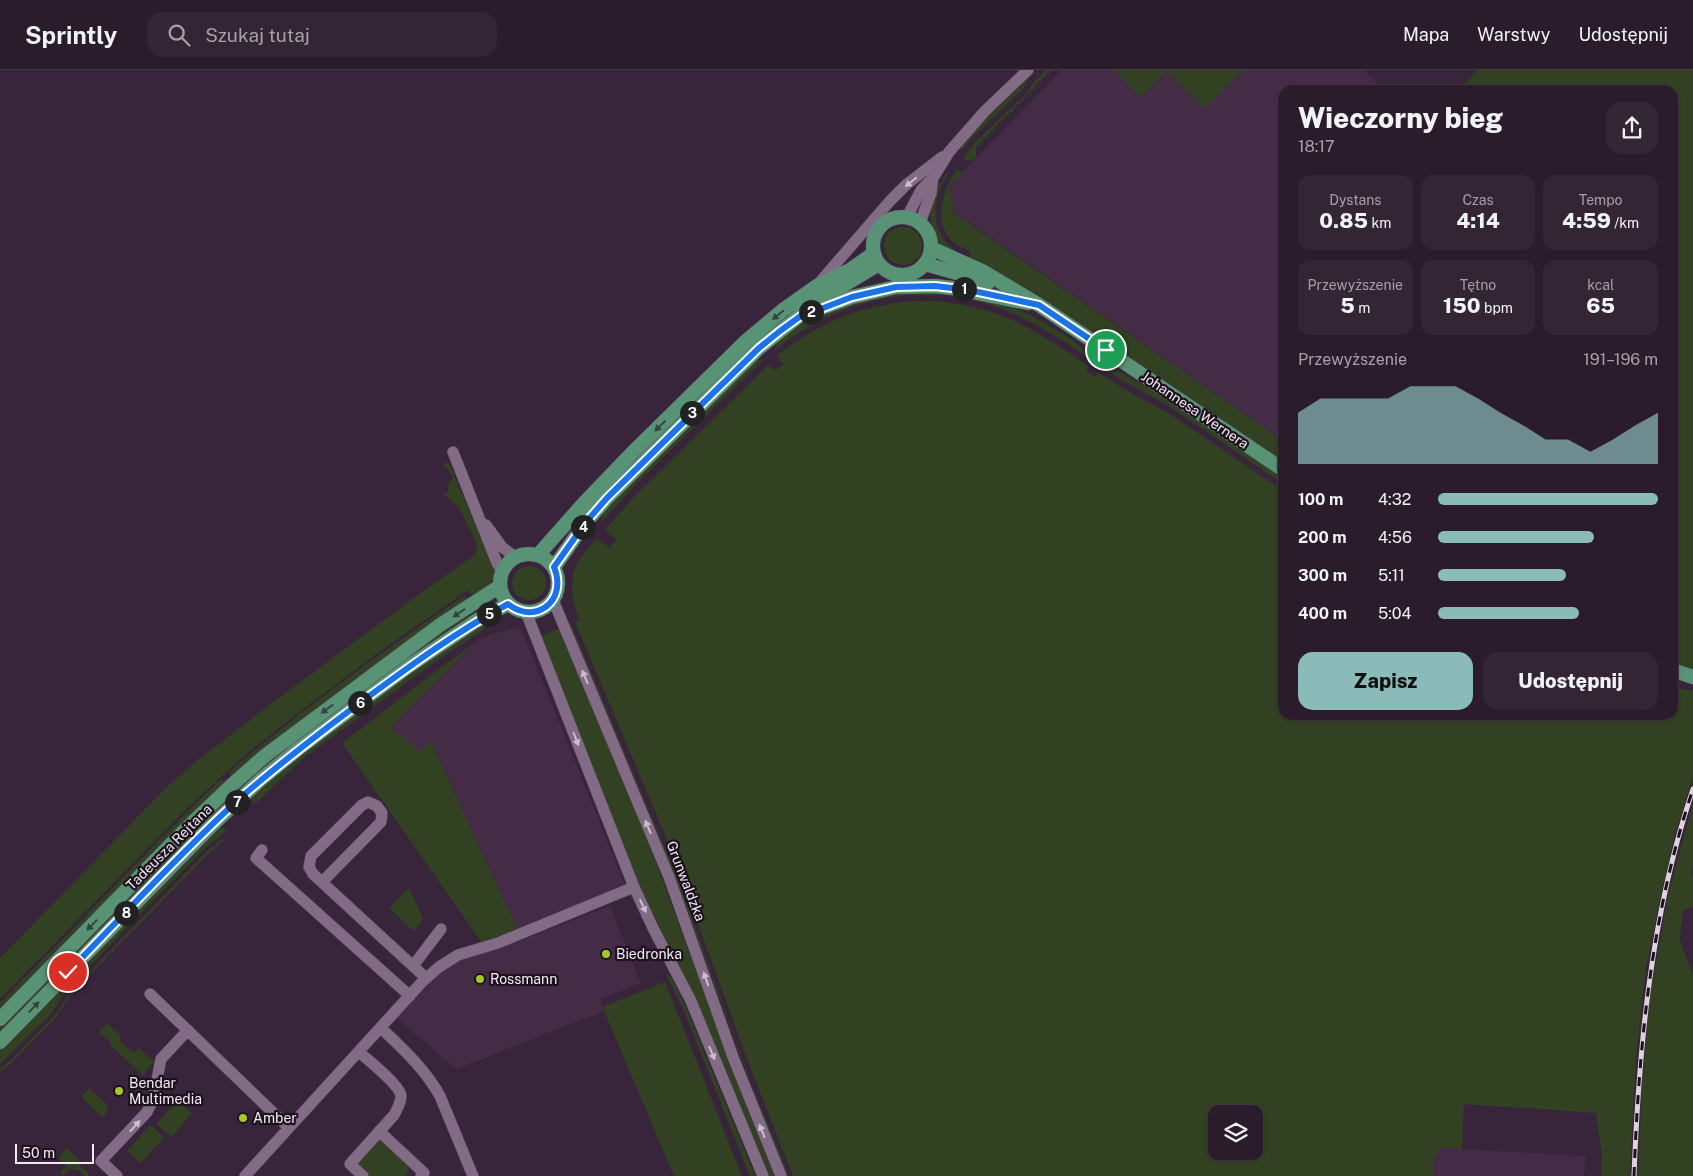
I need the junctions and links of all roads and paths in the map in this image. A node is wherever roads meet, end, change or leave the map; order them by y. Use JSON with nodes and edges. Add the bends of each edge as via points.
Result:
{"nodes":[{"id":1,"x":1028,"y":70,"type":"edge"},
{"id":2,"x":949,"y":152,"type":"junction"},
{"id":3,"x":933,"y":178,"type":"junction"},
{"id":4,"x":907,"y":217,"type":"junction"},
{"id":5,"x":920,"y":223,"type":"junction"},
{"id":6,"x":931,"y":248,"type":"junction"},
{"id":7,"x":876,"y":259,"type":"junction"},
{"id":8,"x":925,"y":264,"type":"junction"},
{"id":9,"x":817,"y":286,"type":"junction"},
{"id":10,"x":1006,"y":286,"type":"junction"},
{"id":11,"x":1039,"y":305,"type":"junction"},
{"id":12,"x":802,"y":315,"type":"junction"},
{"id":13,"x":453,"y":452,"type":"dead end"},
{"id":14,"x":1278,"y":467,"type":"edge"},
{"id":15,"x":475,"y":510,"type":"junction"},
{"id":16,"x":538,"y":555,"type":"junction"},
{"id":17,"x":516,"y":557,"type":"junction"},
{"id":18,"x":554,"y":567,"type":"junction"},
{"id":19,"x":502,"y":570,"type":"junction"},
{"id":20,"x":500,"y":586,"type":"junction"},
{"id":21,"x":553,"y":600,"type":"junction"},
{"id":22,"x":508,"y":604,"type":"junction"},
{"id":23,"x":526,"y":612,"type":"junction"},
{"id":24,"x":1678,"y":672,"type":"edge"},
{"id":25,"x":1693,"y":677,"type":"edge"},
{"id":26,"x":262,"y":850,"type":"dead end"},
{"id":27,"x":322,"y":882,"type":"junction"},
{"id":28,"x":634,"y":887,"type":"junction"},
{"id":29,"x":441,"y":929,"type":"dead end"},
{"id":30,"x":413,"y":966,"type":"junction"},
{"id":31,"x":426,"y":978,"type":"junction"},
{"id":32,"x":413,"y":993,"type":"junction"},
{"id":33,"x":150,"y":994,"type":"dead end"},
{"id":34,"x":0,"y":1019,"type":"edge"},
{"id":35,"x":381,"y":1028,"type":"junction"},
{"id":36,"x":188,"y":1030,"type":"junction"},
{"id":37,"x":0,"y":1042,"type":"edge"},
{"id":38,"x":358,"y":1052,"type":"junction"},
{"id":39,"x":289,"y":1128,"type":"junction"},
{"id":40,"x":379,"y":1131,"type":"junction"},
{"id":41,"x":117,"y":1176,"type":"edge"},
{"id":42,"x":245,"y":1176,"type":"edge"},
{"id":43,"x":363,"y":1176,"type":"edge"},
{"id":44,"x":421,"y":1176,"type":"edge"},
{"id":45,"x":473,"y":1176,"type":"edge"},
{"id":46,"x":763,"y":1176,"type":"edge"},
{"id":47,"x":781,"y":1176,"type":"edge"}],
"edges":[{"from":1,"to":2,"type":"street","via":[[985,111]]},
{"from":2,"to":3,"type":"street"},
{"from":2,"to":9,"type":"street","one_way":true,"via":[[890,201]]},
{"from":3,"to":4,"type":"street","via":[[921,190]]},
{"from":3,"to":5,"type":"street"},
{"from":4,"to":5,"type":"main road"},
{"from":4,"to":7,"type":"main road","via":[[881,226],[873,244]]},
{"from":5,"to":6,"type":"main road","via":[[929,234]]},
{"from":6,"to":8,"type":"main road"},
{"from":6,"to":10,"type":"main road","name":"Johannesa Wernera","via":[[984,272]]},
{"from":7,"to":8,"type":"main road","via":[[886,270],[902,276],[919,270]]},
{"from":7,"to":9,"type":"main road"},
{"from":7,"to":12,"type":"main road"},
{"from":8,"to":10,"type":"main road","name":"Johannesa Wernera"},
{"from":9,"to":16,"type":"main road","one_way":true,"via":[[746,341],[633,452]]},
{"from":10,"to":11,"type":"main road","name":"Johannesa Wernera"},
{"from":11,"to":12,"type":"main road","via":[[969,290],[935,286],[896,287],[852,297]]},
{"from":11,"to":14,"type":"main road","name":"Johannesa Wernera"},
{"from":12,"to":18,"type":"main road","via":[[759,348],[622,482],[586,522]]},
{"from":13,"to":15,"type":"street"},
{"from":15,"to":17,"type":"street","via":[[502,547]]},
{"from":15,"to":19,"type":"street"},
{"from":16,"to":17,"type":"main road"},
{"from":16,"to":18,"type":"main road"},
{"from":17,"to":19,"type":"main road"},
{"from":18,"to":21,"type":"main road","via":[[558,584]]},
{"from":19,"to":20,"type":"main road"},
{"from":20,"to":22,"type":"main road"},
{"from":20,"to":34,"type":"main road","name":"Tadeusza Rejtana","one_way":true,"via":[[440,625],[266,755],[190,826]]},
{"from":21,"to":23,"type":"main road","via":[[536,612]]},
{"from":47,"to":21,"type":"street","name":"Grunwaldzka","one_way":true,"via":[[733,1057],[669,877]]},
{"from":22,"to":23,"type":"main road"},
{"from":37,"to":22,"type":"main road","name":"Tadeusza Rejtana","one_way":true,"via":[[260,780],[409,666],[476,621]]},
{"from":23,"to":28,"type":"street","one_way":true},
{"from":24,"to":25,"type":"main road"},
{"from":26,"to":32,"type":"street","via":[[256,858]]},
{"from":27,"to":27,"type":"street","via":[[308,867],[311,856],[362,805],[368,802],[378,806],[382,813],[381,822]]},
{"from":27,"to":30,"type":"street"},
{"from":28,"to":31,"type":"street","via":[[498,944],[458,956]]},
{"from":28,"to":46,"type":"street","one_way":true,"via":[[691,1001]]},
{"from":29,"to":30,"type":"street"},
{"from":30,"to":31,"type":"street"},
{"from":31,"to":32,"type":"street"},
{"from":32,"to":35,"type":"street"},
{"from":33,"to":36,"type":"street"},
{"from":35,"to":38,"type":"street"},
{"from":35,"to":45,"type":"street","via":[[414,1059],[433,1084]]},
{"from":36,"to":39,"type":"street"},
{"from":41,"to":36,"type":"street","one_way":true,"via":[[101,1162],[147,1112],[161,1059]]},
{"from":38,"to":39,"type":"street"},
{"from":38,"to":40,"type":"street","via":[[400,1094],[397,1110]]},
{"from":39,"to":42,"type":"street"},
{"from":40,"to":43,"type":"street","via":[[350,1164]]},
{"from":40,"to":44,"type":"street","via":[[424,1173]]}]}
